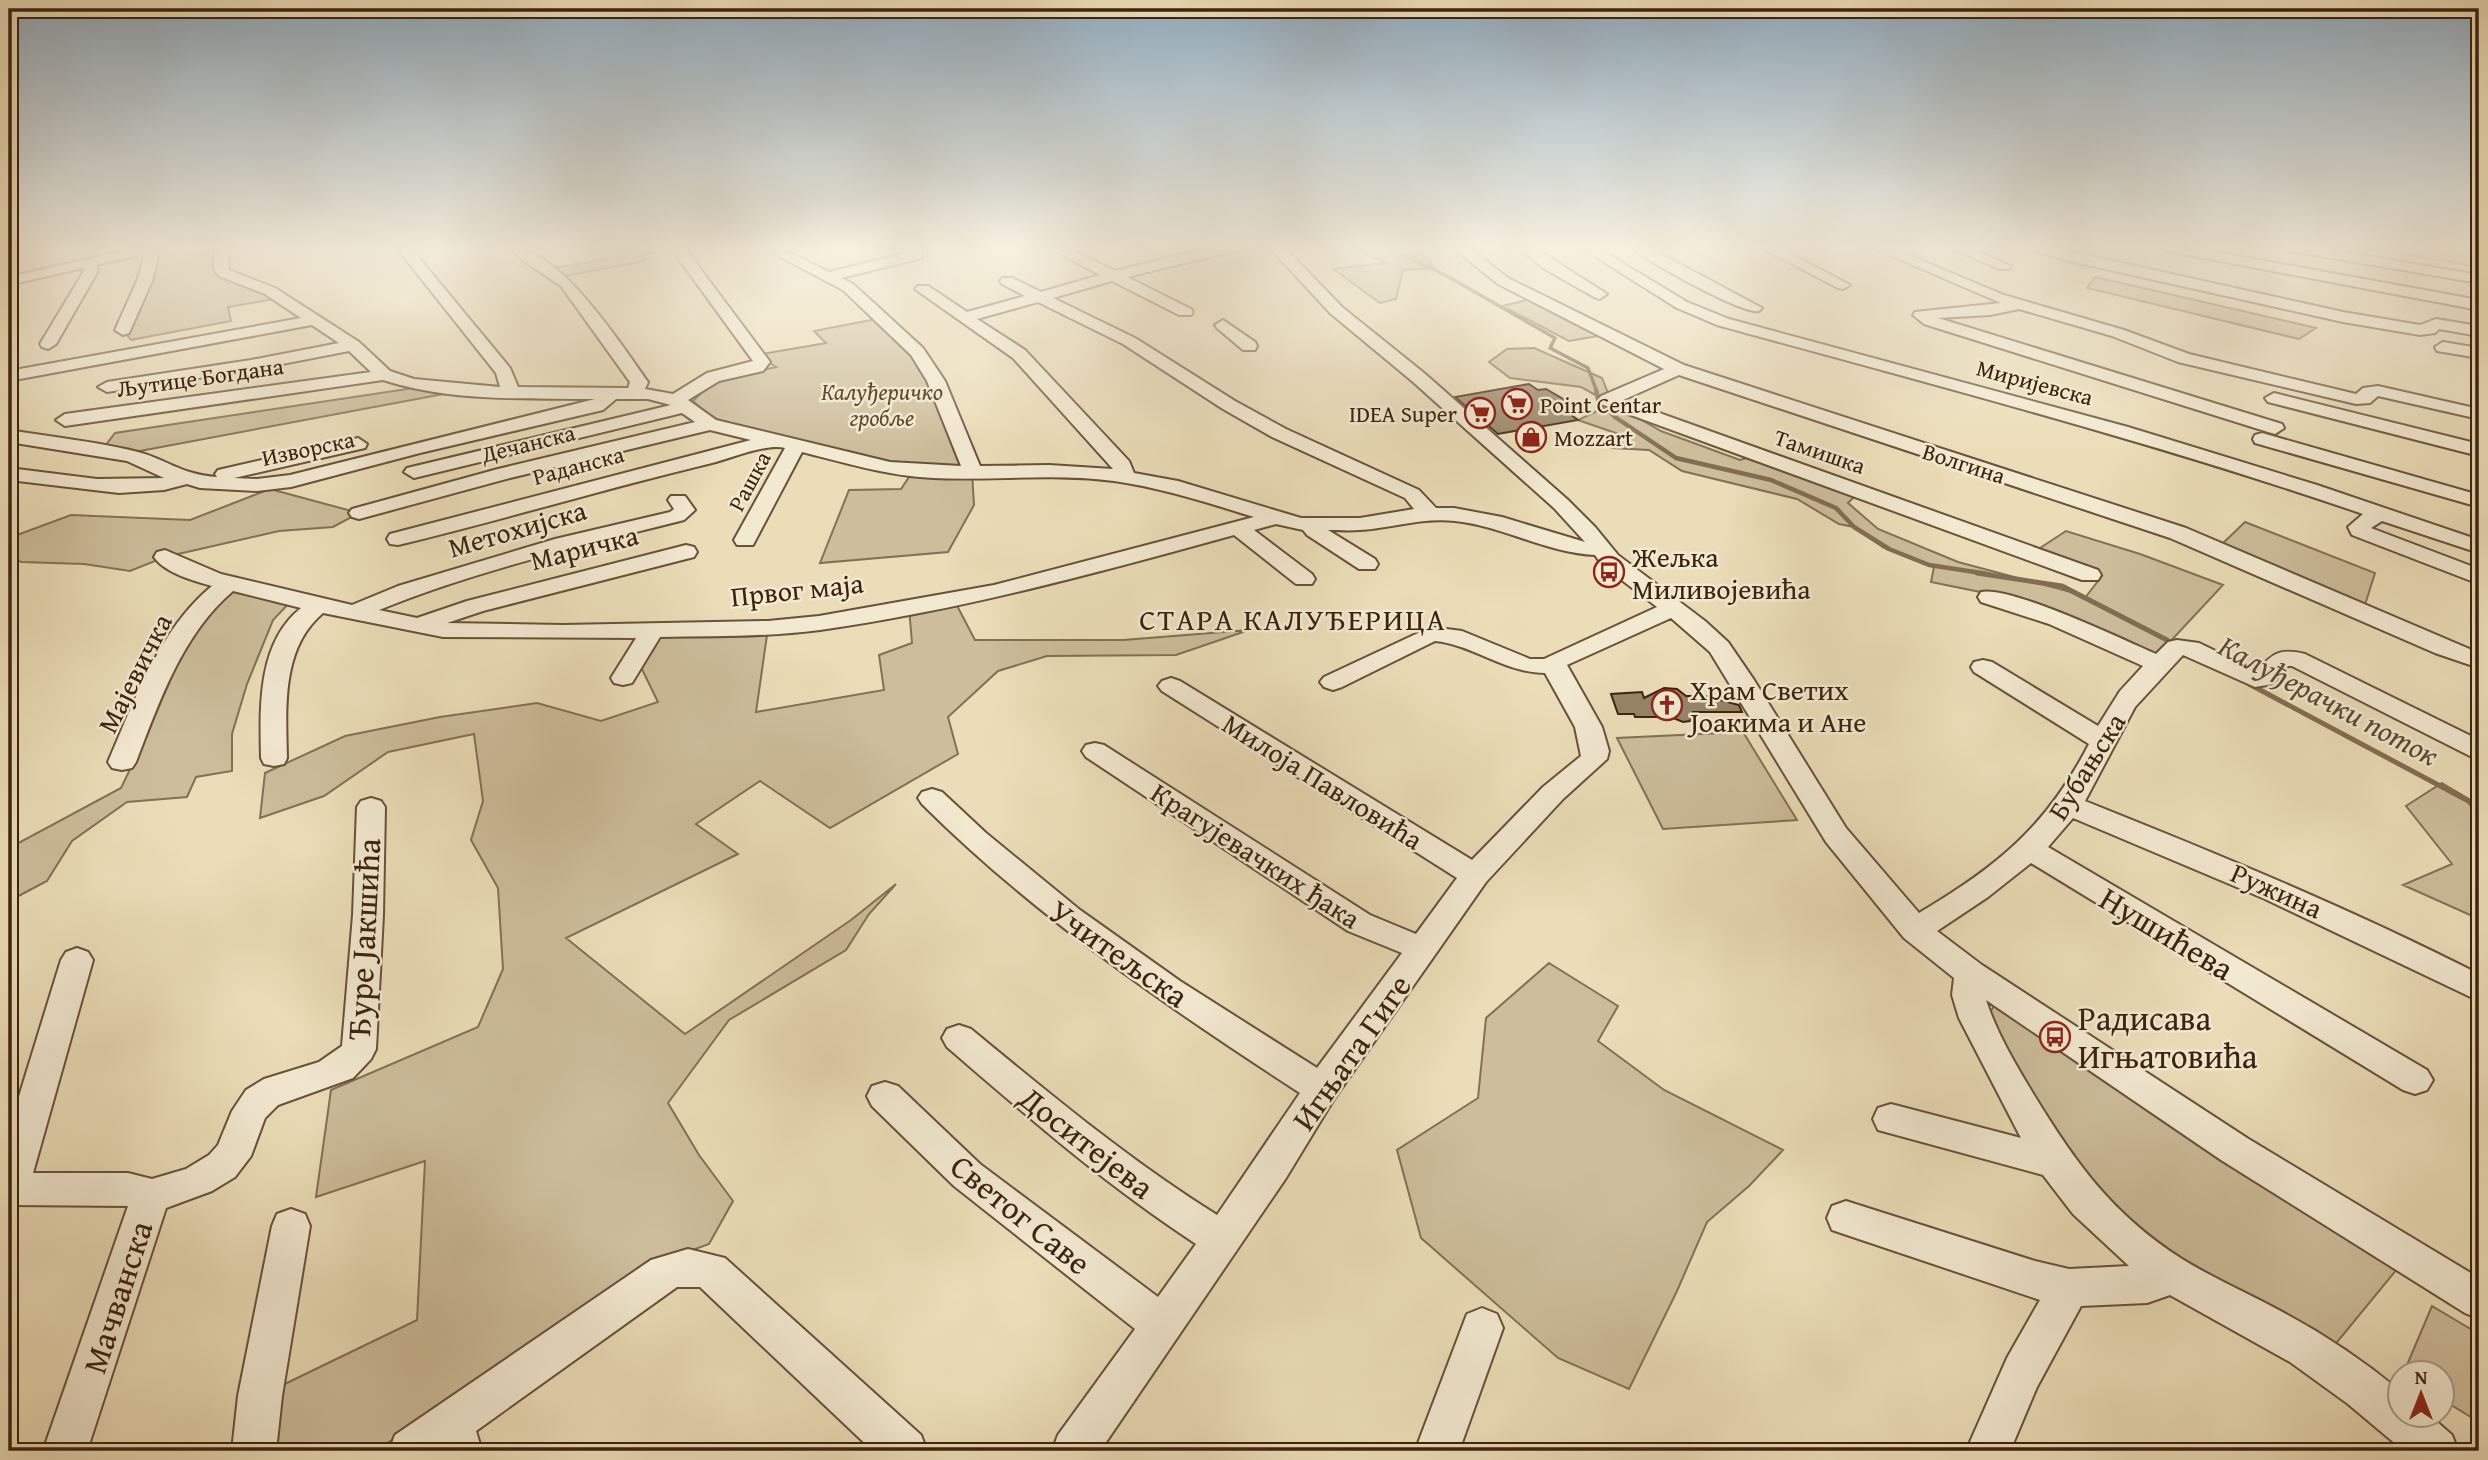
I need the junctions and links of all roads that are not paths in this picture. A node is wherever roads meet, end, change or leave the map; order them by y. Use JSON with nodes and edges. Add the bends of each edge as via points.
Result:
{"nodes":[{"id":1,"x":65,"y":315,"type":"edge"},
{"id":2,"x":129,"y":315,"type":"edge"},
{"id":3,"x":307,"y":315,"type":"edge"},
{"id":4,"x":458,"y":315,"type":"edge"},
{"id":5,"x":589,"y":315,"type":"edge"},
{"id":6,"x":727,"y":315,"type":"edge"},
{"id":7,"x":880,"y":315,"type":"edge"},
{"id":8,"x":963,"y":315,"type":"edge"},
{"id":9,"x":972,"y":315,"type":"edge"},
{"id":10,"x":1077,"y":315,"type":"edge"},
{"id":11,"x":1341,"y":315,"type":"edge"},
{"id":12,"x":1571,"y":315,"type":"edge"},
{"id":13,"x":1706,"y":315,"type":"edge"},
{"id":14,"x":1921,"y":315,"type":"edge"},
{"id":15,"x":2056,"y":315,"type":"edge"},
{"id":16,"x":2335,"y":315,"type":"edge"},
{"id":17,"x":966,"y":317,"type":"junction"},
{"id":18,"x":315,"y":320,"type":"junction"},
{"id":19,"x":1223,"y":325,"type":"dead end"},
{"id":20,"x":124,"y":330,"type":"dead end"},
{"id":21,"x":2479,"y":331,"type":"edge"},
{"id":22,"x":48,"y":344,"type":"dead end"},
{"id":23,"x":353,"y":345,"type":"junction"},
{"id":24,"x":1249,"y":346,"type":"dead end"},
{"id":25,"x":2443,"y":347,"type":"dead end"},
{"id":26,"x":2479,"y":353,"type":"edge"},
{"id":27,"x":2151,"y":365,"type":"dead end"},
{"id":28,"x":1678,"y":369,"type":"junction"},
{"id":29,"x":384,"y":375,"type":"junction"},
{"id":30,"x":9,"y":376,"type":"edge"},
{"id":31,"x":107,"y":387,"type":"dead end"},
{"id":32,"x":614,"y":392,"type":"junction"},
{"id":33,"x":508,"y":393,"type":"junction"},
{"id":34,"x":635,"y":393,"type":"junction"},
{"id":35,"x":2301,"y":396,"type":"junction"},
{"id":36,"x":682,"y":403,"type":"junction"},
{"id":37,"x":2479,"y":414,"type":"edge"},
{"id":38,"x":65,"y":420,"type":"dead end"},
{"id":39,"x":710,"y":424,"type":"junction"},
{"id":40,"x":2269,"y":433,"type":"junction"},
{"id":41,"x":9,"y":436,"type":"edge"},
{"id":42,"x":770,"y":439,"type":"junction"},
{"id":43,"x":358,"y":444,"type":"dead end"},
{"id":44,"x":796,"y":446,"type":"junction"},
{"id":45,"x":2479,"y":450,"type":"edge"},
{"id":46,"x":2230,"y":464,"type":"junction"},
{"id":47,"x":972,"y":471,"type":"junction"},
{"id":48,"x":414,"y":472,"type":"dead end"},
{"id":49,"x":9,"y":474,"type":"edge"},
{"id":50,"x":1125,"y":477,"type":"junction"},
{"id":51,"x":193,"y":480,"type":"junction"},
{"id":52,"x":678,"y":499,"type":"dead end"},
{"id":53,"x":2479,"y":501,"type":"edge"},
{"id":54,"x":359,"y":513,"type":"dead end"},
{"id":55,"x":1429,"y":513,"type":"junction"},
{"id":56,"x":2379,"y":513,"type":"junction"},
{"id":57,"x":1273,"y":517,"type":"junction"},
{"id":58,"x":1313,"y":524,"type":"junction"},
{"id":59,"x":1238,"y":528,"type":"junction"},
{"id":60,"x":398,"y":539,"type":"dead end"},
{"id":61,"x":745,"y":540,"type":"dead end"},
{"id":62,"x":2479,"y":547,"type":"edge"},
{"id":63,"x":1599,"y":548,"type":"junction"},
{"id":64,"x":686,"y":552,"type":"dead end"},
{"id":65,"x":165,"y":557,"type":"dead end"},
{"id":66,"x":1367,"y":564,"type":"dead end"},
{"id":67,"x":2090,"y":575,"type":"dead end"},
{"id":68,"x":2479,"y":577,"type":"edge"},
{"id":69,"x":1304,"y":579,"type":"dead end"},
{"id":70,"x":229,"y":583,"type":"junction"},
{"id":71,"x":1989,"y":597,"type":"dead end"},
{"id":72,"x":318,"y":605,"type":"junction"},
{"id":73,"x":1673,"y":608,"type":"junction"},
{"id":74,"x":354,"y":612,"type":"junction"},
{"id":75,"x":418,"y":626,"type":"junction"},
{"id":76,"x":653,"y":630,"type":"junction"},
{"id":77,"x":2479,"y":661,"type":"edge"},
{"id":78,"x":2161,"y":665,"type":"junction"},
{"id":79,"x":1554,"y":666,"type":"junction"},
{"id":80,"x":1983,"y":667,"type":"dead end"},
{"id":81,"x":623,"y":678,"type":"dead end"},
{"id":82,"x":1333,"y":682,"type":"dead end"},
{"id":83,"x":1171,"y":687,"type":"dead end"},
{"id":84,"x":2105,"y":742,"type":"junction"},
{"id":85,"x":2479,"y":750,"type":"edge"},
{"id":86,"x":1095,"y":751,"type":"dead end"},
{"id":87,"x":274,"y":758,"type":"dead end"},
{"id":88,"x":122,"y":762,"type":"dead end"},
{"id":89,"x":932,"y":798,"type":"dead end"},
{"id":90,"x":2068,"y":805,"type":"junction"},
{"id":91,"x":370,"y":807,"type":"dead end"},
{"id":92,"x":2029,"y":849,"type":"junction"},
{"id":93,"x":1475,"y":875,"type":"junction"},
{"id":94,"x":1915,"y":930,"type":"junction"},
{"id":95,"x":1423,"y":948,"type":"junction"},
{"id":96,"x":77,"y":960,"type":"dead end"},
{"id":97,"x":1971,"y":974,"type":"junction"},
{"id":98,"x":2479,"y":989,"type":"edge"},
{"id":99,"x":958,"y":1038,"type":"dead end"},
{"id":100,"x":2415,"y":1080,"type":"dead end"},
{"id":101,"x":1322,"y":1089,"type":"junction"},
{"id":102,"x":885,"y":1096,"type":"dead end"},
{"id":103,"x":1891,"y":1119,"type":"dead end"},
{"id":104,"x":2055,"y":1162,"type":"junction"},
{"id":105,"x":9,"y":1189,"type":"edge"},
{"id":106,"x":148,"y":1198,"type":"junction"},
{"id":107,"x":1846,"y":1218,"type":"dead end"},
{"id":108,"x":291,"y":1226,"type":"dead end"},
{"id":109,"x":1222,"y":1238,"type":"junction"},
{"id":110,"x":2170,"y":1273,"type":"junction"},
{"id":111,"x":2069,"y":1288,"type":"junction"},
{"id":112,"x":2479,"y":1300,"type":"edge"},
{"id":113,"x":1164,"y":1326,"type":"junction"},
{"id":114,"x":1482,"y":1328,"type":"dead end"},
{"id":115,"x":456,"y":1437,"type":"edge"},
{"id":116,"x":65,"y":1451,"type":"edge"},
{"id":117,"x":254,"y":1451,"type":"edge"},
{"id":118,"x":411,"y":1451,"type":"edge"},
{"id":119,"x":905,"y":1451,"type":"edge"},
{"id":120,"x":1074,"y":1451,"type":"edge"},
{"id":121,"x":1437,"y":1451,"type":"edge"},
{"id":122,"x":1988,"y":1451,"type":"edge"},
{"id":123,"x":2436,"y":1451,"type":"edge"}],
"edges":[{"from":1,"to":22,"type":"street"},
{"from":2,"to":20,"type":"street"},
{"from":3,"to":18,"type":"street"},
{"from":4,"to":33,"type":"street","via":[[504,372]]},
{"from":5,"to":34,"type":"street","via":[[639,383]]},
{"from":6,"to":36,"type":"street","via":[[762,362],[713,377]]},
{"from":7,"to":47,"type":"street","via":[[925,362]]},
{"from":8,"to":17,"type":"street"},
{"from":9,"to":17,"type":"street"},
{"from":10,"to":55,"type":"street","via":[[1129,341],[1270,428],[1412,494]]},
{"from":11,"to":63,"type":"street","via":[[1562,503]]},
{"from":12,"to":28,"type":"street","name":"Волгина"},
{"from":13,"to":46,"type":"street","name":"Миријевска"},
{"from":14,"to":40,"type":"street"},
{"from":15,"to":35,"type":"street"},
{"from":16,"to":21,"type":"street","via":[[2425,330],[2436,324]]},
{"from":17,"to":50,"type":"street","via":[[1030,365],[1124,468]]},
{"from":18,"to":23,"type":"street"},
{"from":18,"to":30,"type":"street"},
{"from":19,"to":24,"type":"street"},
{"from":23,"to":29,"type":"street"},
{"from":23,"to":31,"type":"street"},
{"from":25,"to":26,"type":"street"},
{"from":27,"to":35,"type":"street","via":[[2250,392]]},
{"from":28,"to":67,"type":"street","name":"Тамишка","via":[[1607,400]]},
{"from":28,"to":77,"type":"street","name":"Волгина","via":[[2170,530]]},
{"from":29,"to":33,"type":"street","via":[[428,386]]},
{"from":29,"to":38,"type":"street","name":"Љутице Богдана"},
{"from":32,"to":33,"type":"street"},
{"from":32,"to":34,"type":"street"},
{"from":32,"to":51,"type":"street","name":"Изворска","via":[[597,405],[292,481],[257,485]]},
{"from":34,"to":36,"type":"street"},
{"from":35,"to":37,"type":"street","via":[[2364,399],[2369,392],[2378,391]]},
{"from":35,"to":40,"type":"street"},
{"from":35,"to":45,"type":"street"},
{"from":36,"to":39,"type":"street"},
{"from":36,"to":48,"type":"street"},
{"from":39,"to":42,"type":"street"},
{"from":39,"to":54,"type":"street","name":"Дечанска"},
{"from":40,"to":46,"type":"street"},
{"from":40,"to":53,"type":"street"},
{"from":41,"to":51,"type":"street","name":"Изворска","via":[[132,456]]},
{"from":42,"to":44,"type":"street"},
{"from":42,"to":60,"type":"street","name":"Раданска"},
{"from":43,"to":51,"type":"street"},
{"from":44,"to":47,"type":"street","via":[[890,468]]},
{"from":44,"to":61,"type":"street","name":"Рашка"},
{"from":46,"to":56,"type":"street","name":"Миријевска"},
{"from":47,"to":50,"type":"street"},
{"from":49,"to":51,"type":"street","via":[[110,485]]},
{"from":50,"to":57,"type":"street","via":[[1194,492]]},
{"from":52,"to":74,"type":"street","name":"Метохијска","via":[[685,510],[677,516],[564,544]]},
{"from":55,"to":58,"type":"street","via":[[1360,524]]},
{"from":55,"to":63,"type":"street","via":[[1478,517],[1579,548]]},
{"from":56,"to":62,"type":"street","name":"Миријевска"},
{"from":56,"to":68,"type":"street","via":[[2359,531]]},
{"from":57,"to":58,"type":"street"},
{"from":57,"to":59,"type":"street","name":"Првог маја"},
{"from":58,"to":66,"type":"street","via":[[1314,531]]},
{"from":59,"to":69,"type":"street"},
{"from":59,"to":76,"type":"street","name":"Првог маја","via":[[1056,578],[932,604],[793,626]]},
{"from":63,"to":73,"type":"street"},
{"from":64,"to":75,"type":"street","name":"Маричка","via":[[438,616]]},
{"from":65,"to":70,"type":"street","name":"Првог маја","via":[[197,574]]},
{"from":70,"to":72,"type":"street","name":"Првог маја"},
{"from":70,"to":88,"type":"street","name":"Мајевичка","via":[[211,599],[173,652]]},
{"from":71,"to":78,"type":"street","via":[[2057,619]]},
{"from":72,"to":74,"type":"street","name":"Првог маја"},
{"from":72,"to":87,"type":"street","via":[[299,621],[275,681]]},
{"from":73,"to":79,"type":"street","via":[[1558,658]]},
{"from":73,"to":94,"type":"street","via":[[1725,654],[1829,825]]},
{"from":74,"to":75,"type":"street","name":"Првог маја"},
{"from":75,"to":76,"type":"street","name":"Првог маја","via":[[457,631]]},
{"from":76,"to":81,"type":"street"},
{"from":78,"to":84,"type":"street","name":"Бубањска","via":[[2118,713]]},
{"from":78,"to":85,"type":"street","name":"Бубањска","via":[[2183,646],[2256,680],[2264,679],[2281,659],[2296,659]]},
{"from":79,"to":82,"type":"street","via":[[1527,666],[1443,633],[1420,638]]},
{"from":79,"to":93,"type":"street","name":"Игњата Гиге","via":[[1597,754]]},
{"from":80,"to":84,"type":"street"},
{"from":83,"to":93,"type":"street","name":"Милоја Павловића"},
{"from":84,"to":90,"type":"street","name":"Бубањска"},
{"from":86,"to":95,"type":"street","name":"Крагујевачких ђака","via":[[1359,923]]},
{"from":89,"to":101,"type":"street","name":"Учитељска","via":[[1032,891],[1154,980]]},
{"from":90,"to":92,"type":"street","name":"Бубањска"},
{"from":90,"to":98,"type":"street","name":"Ружина","via":[[2298,899]]},
{"from":91,"to":106,"type":"street","name":"Ђуре Јакшића","via":[[366,943],[355,1058],[333,1072],[267,1094],[247,1112],[237,1146],[221,1166],[197,1181]]},
{"from":92,"to":94,"type":"street","name":"Бубањска","via":[[1987,884]]},
{"from":92,"to":100,"type":"street","name":"Нушићева"},
{"from":93,"to":95,"type":"street","name":"Игњата Гиге"},
{"from":94,"to":97,"type":"street"},
{"from":95,"to":101,"type":"street","name":"Игњата Гиге"},
{"from":96,"to":105,"type":"street"},
{"from":97,"to":104,"type":"street","via":[[1970,1003],[1994,1060]]},
{"from":97,"to":112,"type":"street","via":[[2234,1149]]},
{"from":99,"to":109,"type":"street","name":"Доситејева","via":[[1083,1143]]},
{"from":101,"to":109,"type":"street","name":"Игњата Гиге"},
{"from":102,"to":113,"type":"street","name":"Светог Саве","via":[[967,1175]]},
{"from":103,"to":104,"type":"street"},
{"from":104,"to":110,"type":"street","via":[[2116,1232]]},
{"from":105,"to":106,"type":"street","name":"Мачванска","via":[[128,1189]]},
{"from":106,"to":116,"type":"street","name":"Мачванска"},
{"from":107,"to":111,"type":"street"},
{"from":108,"to":117,"type":"street"},
{"from":109,"to":113,"type":"street","name":"Игњата Гиге"},
{"from":110,"to":111,"type":"street","via":[[2147,1284]]},
{"from":110,"to":123,"type":"street","via":[[2336,1369]]},
{"from":111,"to":122,"type":"street","via":[[2022,1373]]},
{"from":113,"to":120,"type":"street","name":"Игњата Гиге"},
{"from":114,"to":121,"type":"street"},
{"from":115,"to":118,"type":"street"},
{"from":115,"to":119,"type":"street","via":[[665,1273],[696,1267],[711,1271]]}]}
